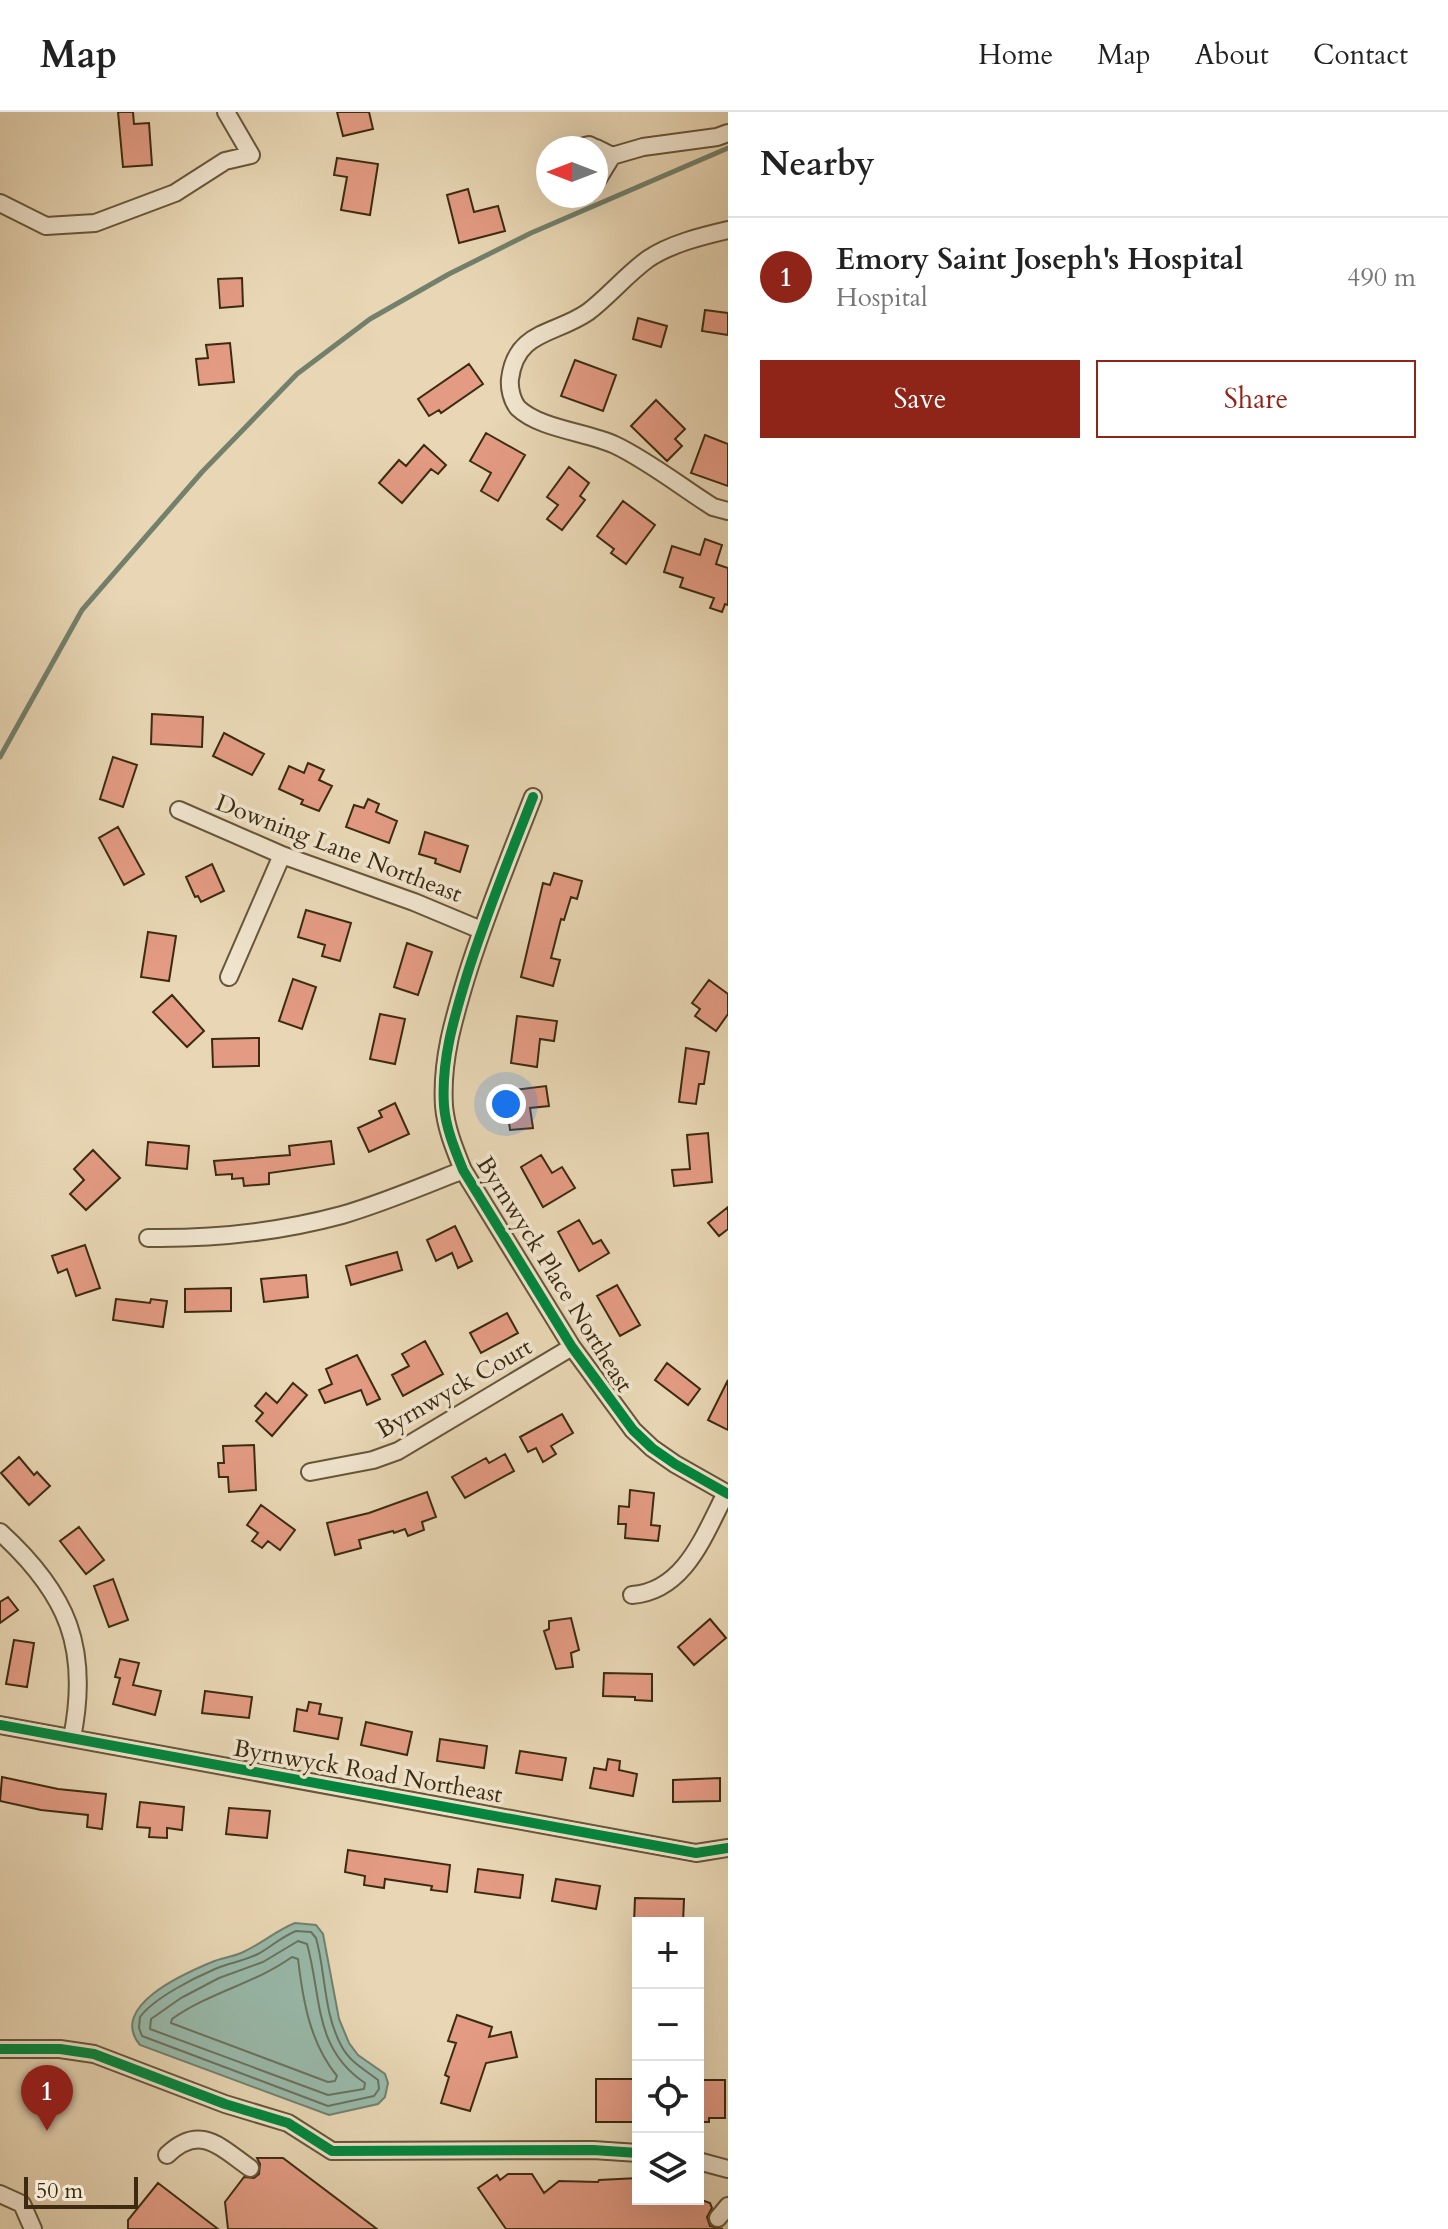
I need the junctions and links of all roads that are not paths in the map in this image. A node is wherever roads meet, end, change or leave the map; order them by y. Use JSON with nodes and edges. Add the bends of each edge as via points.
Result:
{"nodes":[{"id":1,"x":226,"y":112,"type":"edge"},
{"id":2,"x":728,"y":133,"type":"edge"},
{"id":3,"x":608,"y":150,"type":"edge"},
{"id":4,"x":0,"y":203,"type":"edge"},
{"id":5,"x":728,"y":230,"type":"edge"},
{"id":6,"x":728,"y":511,"type":"edge"},
{"id":7,"x":533,"y":797,"type":"dead end"},
{"id":8,"x":179,"y":810,"type":"dead end"},
{"id":9,"x":282,"y":855,"type":"junction"},
{"id":10,"x":481,"y":930,"type":"junction"},
{"id":11,"x":229,"y":977,"type":"dead end"},
{"id":12,"x":463,"y":1170,"type":"junction"},
{"id":13,"x":148,"y":1238,"type":"dead end"},
{"id":14,"x":572,"y":1347,"type":"junction"},
{"id":15,"x":310,"y":1472,"type":"dead end"},
{"id":16,"x":727,"y":1494,"type":"edge"},
{"id":17,"x":0,"y":1532,"type":"edge"},
{"id":18,"x":632,"y":1595,"type":"dead end"},
{"id":19,"x":0,"y":1725,"type":"edge"},
{"id":20,"x":72,"y":1738,"type":"junction"},
{"id":21,"x":728,"y":1848,"type":"edge"},
{"id":22,"x":0,"y":2049,"type":"edge"},
{"id":23,"x":632,"y":2153,"type":"edge"},
{"id":24,"x":167,"y":2155,"type":"dead end"},
{"id":25,"x":704,"y":2163,"type":"edge"},
{"id":26,"x":250,"y":2168,"type":"dead end"},
{"id":27,"x":728,"y":2169,"type":"edge"},
{"id":28,"x":0,"y":2194,"type":"edge"},
{"id":29,"x":33,"y":2229,"type":"edge"}],
"edges":[{"from":1,"to":4,"type":"street","via":[[251,155],[225,161],[175,193],[121,215],[95,223],[46,226]]},
{"from":2,"to":3,"type":"street"},
{"from":5,"to":6,"type":"street","via":[[650,257],[586,313],[539,333],[512,366],[509,386],[516,406],[533,419],[616,446],[713,507]]},
{"from":7,"to":10,"type":"street","name":"Byrnwyck Place Northeast"},
{"from":8,"to":9,"type":"street","name":"Downing Lane Northeast"},
{"from":9,"to":10,"type":"street","name":"Downing Lane Northeast"},
{"from":9,"to":11,"type":"street"},
{"from":10,"to":12,"type":"street","name":"Byrnwyck Place Northeast","via":[[452,1024],[444,1081],[451,1141]]},
{"from":12,"to":13,"type":"street","via":[[342,1215],[284,1228]]},
{"from":12,"to":14,"type":"street","name":"Byrnwyck Place Northeast"},
{"from":14,"to":15,"type":"street","name":"Byrnwyck Court","via":[[398,1451]]},
{"from":14,"to":16,"type":"street","name":"Byrnwyck Place Northeast","via":[[633,1430],[664,1456]]},
{"from":16,"to":18,"type":"street","via":[[681,1572],[659,1589]]},
{"from":17,"to":20,"type":"street","via":[[44,1580],[70,1628],[80,1680]]},
{"from":19,"to":20,"type":"street","name":"Byrnwyck Road Northeast"},
{"from":20,"to":21,"type":"street","name":"Byrnwyck Road Northeast","via":[[696,1853]]},
{"from":22,"to":23,"type":"street","via":[[94,2054],[288,2123],[332,2151]]},
{"from":24,"to":26,"type":"street","via":[[180,2142],[200,2139],[212,2141]]},
{"from":25,"to":27,"type":"street"},
{"from":28,"to":29,"type":"street","via":[[22,2204]]}]}
